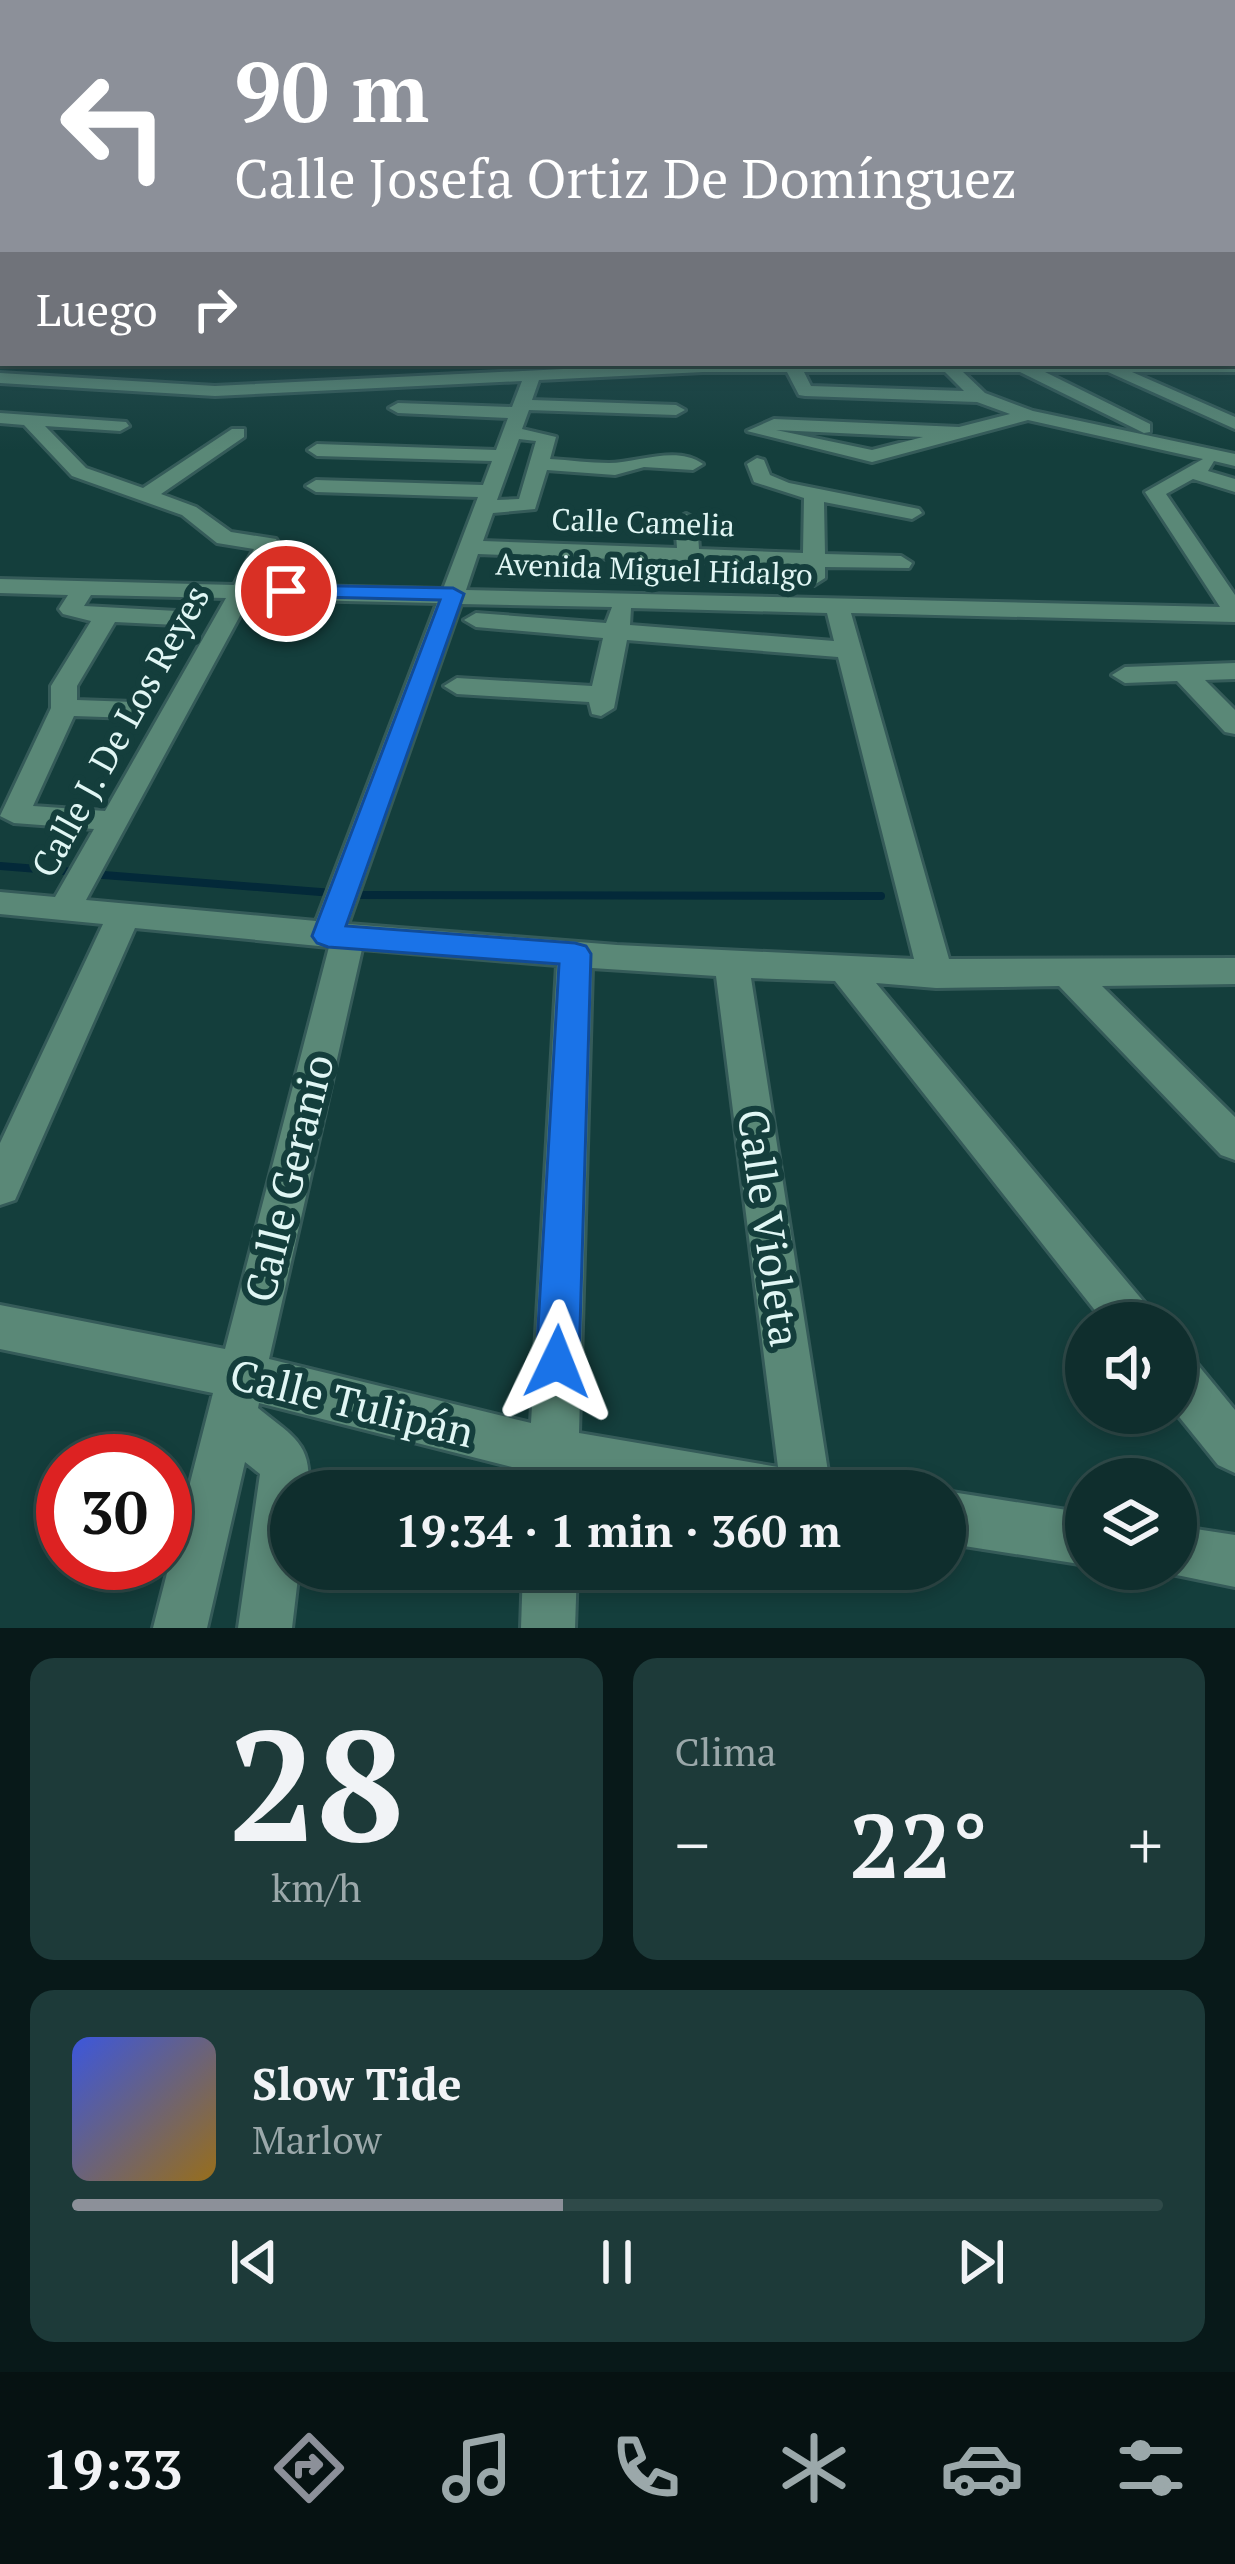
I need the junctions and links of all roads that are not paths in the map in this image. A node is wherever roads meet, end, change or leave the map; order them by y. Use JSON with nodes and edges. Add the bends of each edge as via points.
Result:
{"nodes":[{"id":1,"x":262,"y":366,"type":"edge"},
{"id":2,"x":668,"y":366,"type":"edge"},
{"id":3,"x":792,"y":366,"type":"edge"},
{"id":4,"x":948,"y":366,"type":"joint"},
{"id":5,"x":1106,"y":366,"type":"junction"},
{"id":6,"x":1020,"y":367,"type":"junction"},
{"id":7,"x":1233,"y":368,"type":"edge"},
{"id":8,"x":464,"y":369,"type":"edge"},
{"id":9,"x":534,"y":372,"type":"junction"},
{"id":10,"x":0,"y":378,"type":"edge"},
{"id":11,"x":69,"y":382,"type":"junction"},
{"id":12,"x":258,"y":390,"type":"junction"},
{"id":13,"x":979,"y":397,"type":"junction"},
{"id":14,"x":398,"y":408,"type":"dead end"},
{"id":15,"x":676,"y":410,"type":"dead end"},
{"id":16,"x":32,"y":413,"type":"junction"},
{"id":17,"x":1028,"y":415,"type":"junction"},
{"id":18,"x":0,"y":418,"type":"edge"},
{"id":19,"x":1235,"y":424,"type":"edge"},
{"id":20,"x":120,"y":426,"type":"dead end"},
{"id":21,"x":514,"y":427,"type":"junction"},
{"id":22,"x":238,"y":433,"type":"dead end"},
{"id":23,"x":959,"y":433,"type":"junction"},
{"id":24,"x":1175,"y":446,"type":"junction"},
{"id":25,"x":317,"y":450,"type":"dead end"},
{"id":26,"x":1235,"y":460,"type":"edge"},
{"id":27,"x":541,"y":464,"type":"junction"},
{"id":28,"x":693,"y":464,"type":"dead end"},
{"id":29,"x":757,"y":464,"type":"dead end"},
{"id":30,"x":316,"y":486,"type":"dead end"},
{"id":31,"x":1235,"y":486,"type":"edge"},
{"id":32,"x":814,"y":494,"type":"junction"},
{"id":33,"x":145,"y":496,"type":"junction"},
{"id":34,"x":488,"y":499,"type":"junction"},
{"id":35,"x":912,"y":513,"type":"dead end"},
{"id":36,"x":686,"y":520,"type":"dead end"},
{"id":37,"x":470,"y":547,"type":"junction"},
{"id":38,"x":688,"y":555,"type":"junction"},
{"id":39,"x":814,"y":560,"type":"junction"},
{"id":40,"x":901,"y":563,"type":"dead end"},
{"id":41,"x":0,"y":586,"type":"edge"},
{"id":42,"x":84,"y":587,"type":"junction"},
{"id":43,"x":244,"y":590,"type":"junction"},
{"id":44,"x":453,"y":594,"type":"junction"},
{"id":45,"x":622,"y":599,"type":"junction"},
{"id":46,"x":826,"y":605,"type":"junction"},
{"id":47,"x":1235,"y":613,"type":"edge"},
{"id":48,"x":106,"y":615,"type":"junction"},
{"id":49,"x":177,"y":618,"type":"dead end"},
{"id":50,"x":476,"y":620,"type":"dead end"},
{"id":51,"x":618,"y":632,"type":"junction"},
{"id":52,"x":849,"y":650,"type":"junction"},
{"id":53,"x":1235,"y":671,"type":"edge"},
{"id":54,"x":1184,"y":673,"type":"junction"},
{"id":55,"x":1125,"y":675,"type":"dead end"},
{"id":56,"x":458,"y":686,"type":"dead end"},
{"id":57,"x":64,"y":708,"type":"junction"},
{"id":58,"x":133,"y":710,"type":"dead end"},
{"id":59,"x":1235,"y":726,"type":"edge"},
{"id":60,"x":115,"y":821,"type":"junction"},
{"id":61,"x":76,"y":888,"type":"junction"},
{"id":62,"x":0,"y":903,"type":"edge"},
{"id":63,"x":124,"y":915,"type":"junction"},
{"id":64,"x":340,"y":916,"type":"junction"},
{"id":65,"x":575,"y":954,"type":"junction"},
{"id":66,"x":732,"y":964,"type":"junction"},
{"id":67,"x":1235,"y":970,"type":"edge"},
{"id":68,"x":848,"y":973,"type":"junction"},
{"id":69,"x":936,"y":975,"type":"junction"},
{"id":70,"x":1070,"y":976,"type":"junction"},
{"id":71,"x":1235,"y":1144,"type":"edge"},
{"id":72,"x":0,"y":1187,"type":"edge"},
{"id":73,"x":1116,"y":1302,"type":"edge"},
{"id":74,"x":0,"y":1327,"type":"edge"},
{"id":75,"x":236,"y":1396,"type":"junction"},
{"id":76,"x":1197,"y":1402,"type":"edge"},
{"id":77,"x":1235,"y":1448,"type":"edge"},
{"id":78,"x":545,"y":1470,"type":"edge"},
{"id":79,"x":553,"y":1470,"type":"edge"},
{"id":80,"x":803,"y":1470,"type":"edge"},
{"id":81,"x":966,"y":1520,"type":"edge"},
{"id":82,"x":1065,"y":1535,"type":"edge"},
{"id":83,"x":1197,"y":1555,"type":"edge"},
{"id":84,"x":1235,"y":1561,"type":"edge"},
{"id":85,"x":549,"y":1590,"type":"edge"},
{"id":86,"x":180,"y":1628,"type":"edge"},
{"id":87,"x":265,"y":1628,"type":"edge"},
{"id":88,"x":548,"y":1628,"type":"edge"}],
"edges":[{"from":1,"to":12,"type":"street"},
{"from":2,"to":9,"type":"street"},
{"from":3,"to":13,"type":"street","via":[[802,388],[814,392]]},
{"from":4,"to":6,"type":"street"},
{"from":4,"to":13,"type":"street"},
{"from":5,"to":6,"type":"street"},
{"from":5,"to":7,"type":"street"},
{"from":5,"to":19,"type":"street"},
{"from":6,"to":24,"type":"street"},
{"from":8,"to":9,"type":"street"},
{"from":8,"to":12,"type":"street"},
{"from":9,"to":21,"type":"street","name":"Calle Geranio"},
{"from":10,"to":11,"type":"street"},
{"from":11,"to":12,"type":"street"},
{"from":11,"to":16,"type":"street"},
{"from":13,"to":17,"type":"street"},
{"from":14,"to":21,"type":"street"},
{"from":15,"to":21,"type":"street"},
{"from":16,"to":18,"type":"street"},
{"from":16,"to":20,"type":"street"},
{"from":16,"to":33,"type":"street","via":[[79,472]]},
{"from":17,"to":23,"type":"street"},
{"from":17,"to":24,"type":"street"},
{"from":21,"to":25,"type":"street"},
{"from":21,"to":27,"type":"street","via":[[545,435]]},
{"from":21,"to":34,"type":"street","name":"Calle Geranio"},
{"from":22,"to":33,"type":"street"},
{"from":23,"to":23,"type":"street","via":[[774,424],[756,431],[863,456]]},
{"from":24,"to":26,"type":"street"},
{"from":27,"to":28,"type":"street"},
{"from":27,"to":34,"type":"street","via":[[528,505]]},
{"from":29,"to":32,"type":"street","via":[[769,483]]},
{"from":30,"to":34,"type":"street"},
{"from":31,"to":47,"type":"street","via":[[1197,467],[1155,492]]},
{"from":32,"to":35,"type":"street"},
{"from":32,"to":39,"type":"street"},
{"from":33,"to":43,"type":"street","name":"Calle J. De Los Reyes","via":[[189,511],[225,538],[267,542]]},
{"from":34,"to":37,"type":"street","name":"Calle Geranio"},
{"from":36,"to":38,"type":"street"},
{"from":37,"to":38,"type":"street","name":"Calle Camelia"},
{"from":37,"to":44,"type":"street","name":"Calle Geranio"},
{"from":38,"to":39,"type":"street","name":"Calle Camelia"},
{"from":39,"to":40,"type":"street","name":"Calle Camelia"},
{"from":39,"to":46,"type":"street"},
{"from":41,"to":42,"type":"street","name":"Avenida Miguel Hidalgo"},
{"from":42,"to":43,"type":"street","name":"Avenida Miguel Hidalgo"},
{"from":42,"to":48,"type":"street","via":[[71,609]]},
{"from":43,"to":44,"type":"street","name":"Avenida Miguel Hidalgo"},
{"from":43,"to":60,"type":"street","name":"Calle J. De Los Reyes"},
{"from":44,"to":45,"type":"street","name":"Avenida Miguel Hidalgo"},
{"from":44,"to":64,"type":"street","name":"Calle Geranio"},
{"from":45,"to":46,"type":"street","name":"Avenida Miguel Hidalgo"},
{"from":45,"to":51,"type":"street"},
{"from":46,"to":47,"type":"street","name":"Avenida Miguel Hidalgo"},
{"from":46,"to":52,"type":"street"},
{"from":48,"to":49,"type":"street"},
{"from":48,"to":57,"type":"street","via":[[64,686]]},
{"from":50,"to":51,"type":"street"},
{"from":51,"to":52,"type":"street"},
{"from":51,"to":56,"type":"street","via":[[602,702]]},
{"from":52,"to":69,"type":"street"},
{"from":53,"to":54,"type":"street"},
{"from":54,"to":55,"type":"street"},
{"from":54,"to":59,"type":"street"},
{"from":57,"to":58,"type":"street"},
{"from":57,"to":60,"type":"street","via":[[14,814]]},
{"from":60,"to":61,"type":"street","name":"Calle J. De Los Reyes"},
{"from":61,"to":62,"type":"street"},
{"from":61,"to":63,"type":"street"},
{"from":63,"to":64,"type":"street"},
{"from":63,"to":72,"type":"street"},
{"from":64,"to":65,"type":"street"},
{"from":64,"to":75,"type":"street","name":"Calle Geranio"},
{"from":65,"to":66,"type":"street"},
{"from":65,"to":79,"type":"street"},
{"from":66,"to":68,"type":"street"},
{"from":66,"to":80,"type":"street","name":"Calle Violeta"},
{"from":67,"to":70,"type":"street"},
{"from":68,"to":69,"type":"street"},
{"from":68,"to":73,"type":"street"},
{"from":69,"to":70,"type":"street"},
{"from":70,"to":71,"type":"street"},
{"from":74,"to":75,"type":"street","name":"Calle Tulipán"},
{"from":75,"to":78,"type":"street","name":"Calle Tulipán"},
{"from":75,"to":86,"type":"street","name":"Calle Geranio"},
{"from":75,"to":87,"type":"street","via":[[286,1464]]},
{"from":76,"to":77,"type":"street"},
{"from":81,"to":82,"type":"street"},
{"from":83,"to":84,"type":"street"},
{"from":85,"to":88,"type":"street"}]}
